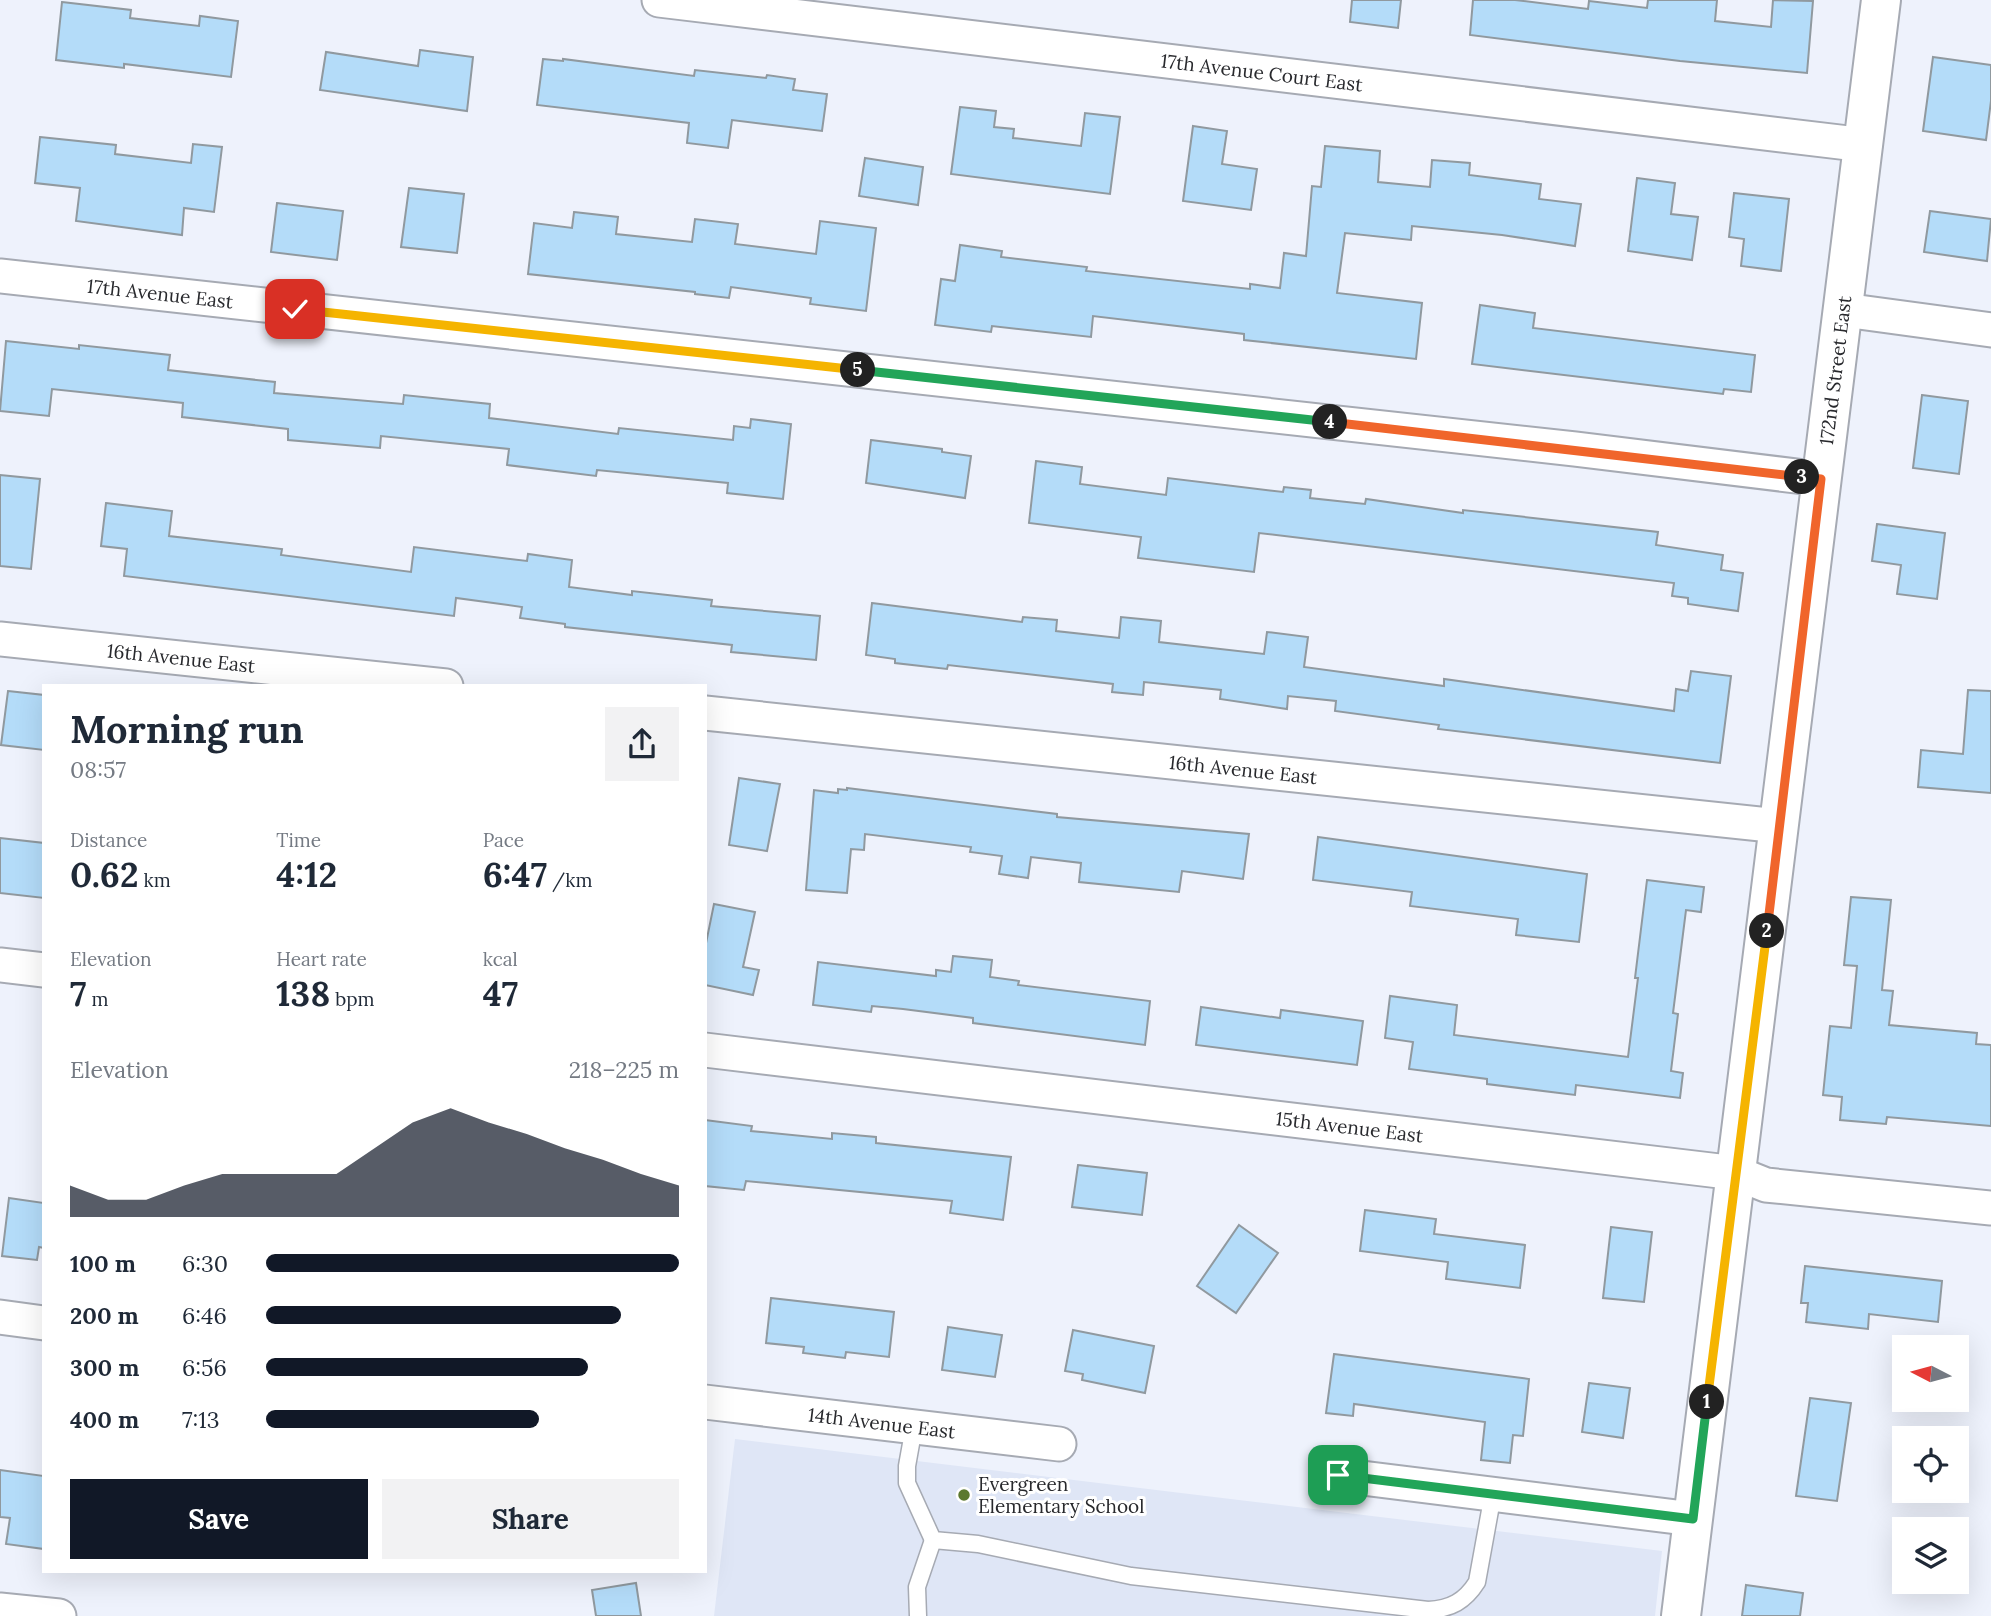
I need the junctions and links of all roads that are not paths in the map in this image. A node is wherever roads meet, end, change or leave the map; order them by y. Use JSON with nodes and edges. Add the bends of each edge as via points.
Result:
{"nodes":[{"id":1,"x":659,"y":0,"type":"edge"},
{"id":2,"x":1881,"y":0,"type":"edge"},
{"id":3,"x":1865,"y":145,"type":"junction"},
{"id":4,"x":0,"y":276,"type":"edge"},
{"id":5,"x":1844,"y":310,"type":"junction"},
{"id":6,"x":1991,"y":330,"type":"edge"},
{"id":7,"x":1821,"y":479,"type":"junction"},
{"id":8,"x":0,"y":639,"type":"edge"},
{"id":9,"x":427,"y":684,"type":"edge"},
{"id":10,"x":707,"y":713,"type":"edge"},
{"id":11,"x":1780,"y":827,"type":"junction"},
{"id":12,"x":0,"y":965,"type":"edge"},
{"id":13,"x":42,"y":970,"type":"edge"},
{"id":14,"x":707,"y":1050,"type":"edge"},
{"id":15,"x":1736,"y":1173,"type":"junction"},
{"id":16,"x":1991,"y":1208,"type":"edge"},
{"id":17,"x":0,"y":1317,"type":"edge"},
{"id":18,"x":42,"y":1323,"type":"edge"},
{"id":19,"x":707,"y":1402,"type":"edge"},
{"id":20,"x":914,"y":1427,"type":"junction"},
{"id":21,"x":1059,"y":1444,"type":"dead end"},
{"id":22,"x":1338,"y":1475,"type":"dead end"},
{"id":23,"x":1493,"y":1494,"type":"junction"},
{"id":24,"x":1693,"y":1519,"type":"junction"},
{"id":25,"x":933,"y":1540,"type":"junction"},
{"id":26,"x":0,"y":1611,"type":"edge"},
{"id":27,"x":59,"y":1616,"type":"edge"},
{"id":28,"x":918,"y":1616,"type":"edge"},
{"id":29,"x":1681,"y":1616,"type":"edge"}],
"edges":[{"from":1,"to":3,"type":"street","name":"17th Avenue Court East"},
{"from":2,"to":3,"type":"street","name":"172nd Street East"},
{"from":3,"to":5,"type":"street","name":"172nd Street East"},
{"from":4,"to":7,"type":"street","name":"17th Avenue East"},
{"from":5,"to":6,"type":"street"},
{"from":5,"to":7,"type":"street","name":"172nd Street East"},
{"from":7,"to":11,"type":"street","name":"172nd Street East"},
{"from":8,"to":9,"type":"street","name":"16th Avenue East"},
{"from":10,"to":11,"type":"street","name":"16th Avenue East"},
{"from":11,"to":15,"type":"street","name":"172nd Street East"},
{"from":12,"to":13,"type":"street"},
{"from":14,"to":15,"type":"street","name":"15th Avenue East"},
{"from":15,"to":16,"type":"street","name":"15th Avenue East","via":[[1766,1185]]},
{"from":15,"to":24,"type":"street","name":"172nd Street East"},
{"from":17,"to":18,"type":"street"},
{"from":19,"to":20,"type":"street","name":"14th Avenue East"},
{"from":20,"to":21,"type":"street","name":"14th Avenue East"},
{"from":20,"to":25,"type":"lane","via":[[907,1483]]},
{"from":22,"to":23,"type":"street"},
{"from":23,"to":24,"type":"street"},
{"from":23,"to":25,"type":"lane","via":[[1478,1582],[1469,1594],[1444,1609],[1131,1576],[978,1544]]},
{"from":24,"to":29,"type":"street","name":"172nd Street East"},
{"from":25,"to":28,"type":"lane","via":[[917,1587]]},
{"from":26,"to":27,"type":"street"}]}
